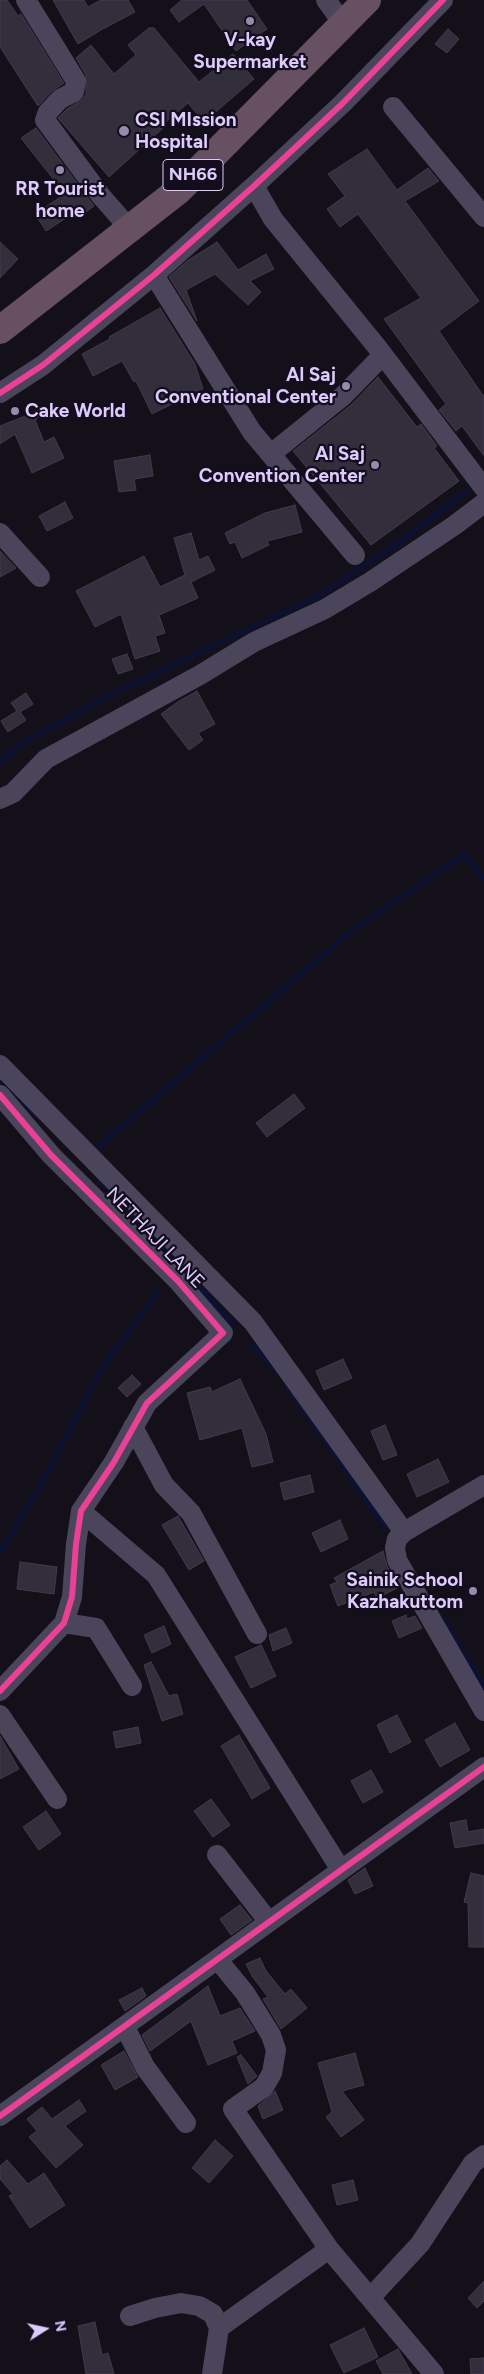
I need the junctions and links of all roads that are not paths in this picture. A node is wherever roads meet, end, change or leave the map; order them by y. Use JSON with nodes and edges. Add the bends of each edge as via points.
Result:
{"nodes":[{"id":1,"x":26,"y":0,"type":"edge"},
{"id":2,"x":326,"y":0,"type":"edge"},
{"id":3,"x":367,"y":0,"type":"edge"},
{"id":4,"x":444,"y":0,"type":"edge"},
{"id":5,"x":344,"y":25,"type":"junction"},
{"id":6,"x":393,"y":107,"type":"dead end"},
{"id":7,"x":254,"y":186,"type":"junction"},
{"id":8,"x":484,"y":217,"type":"edge"},
{"id":9,"x":130,"y":229,"type":"junction"},
{"id":10,"x":154,"y":274,"type":"junction"},
{"id":11,"x":4,"y":323,"type":"edge"},
{"id":12,"x":383,"y":355,"type":"junction"},
{"id":13,"x":0,"y":393,"type":"edge"},
{"id":14,"x":271,"y":454,"type":"junction"},
{"id":15,"x":484,"y":488,"type":"edge"},
{"id":16,"x":484,"y":503,"type":"edge"},
{"id":17,"x":0,"y":533,"type":"edge"},
{"id":18,"x":355,"y":555,"type":"dead end"},
{"id":19,"x":40,"y":577,"type":"dead end"},
{"id":20,"x":0,"y":799,"type":"edge"},
{"id":21,"x":0,"y":1065,"type":"edge"},
{"id":22,"x":0,"y":1094,"type":"edge"},
{"id":23,"x":133,"y":1428,"type":"junction"},
{"id":24,"x":484,"y":1485,"type":"edge"},
{"id":25,"x":81,"y":1511,"type":"junction"},
{"id":26,"x":404,"y":1532,"type":"junction"},
{"id":27,"x":64,"y":1623,"type":"junction"},
{"id":28,"x":257,"y":1634,"type":"dead end"},
{"id":29,"x":132,"y":1686,"type":"dead end"},
{"id":30,"x":0,"y":1691,"type":"edge"},
{"id":31,"x":484,"y":1711,"type":"edge"},
{"id":32,"x":0,"y":1715,"type":"edge"},
{"id":33,"x":484,"y":1768,"type":"edge"},
{"id":34,"x":57,"y":1799,"type":"dead end"},
{"id":35,"x":217,"y":1855,"type":"dead end"},
{"id":36,"x":341,"y":1870,"type":"junction"},
{"id":37,"x":269,"y":1922,"type":"junction"},
{"id":38,"x":218,"y":1960,"type":"junction"},
{"id":39,"x":125,"y":2027,"type":"junction"},
{"id":40,"x":0,"y":2116,"type":"edge"},
{"id":41,"x":186,"y":2123,"type":"dead end"},
{"id":42,"x":484,"y":2155,"type":"edge"},
{"id":43,"x":329,"y":2249,"type":"junction"},
{"id":44,"x":370,"y":2298,"type":"junction"},
{"id":45,"x":130,"y":2316,"type":"dead end"},
{"id":46,"x":219,"y":2328,"type":"junction"},
{"id":47,"x":212,"y":2374,"type":"edge"},
{"id":48,"x":434,"y":2374,"type":"edge"}],
"edges":[{"from":1,"to":9,"type":"street","via":[[76,81],[74,92],[60,99],[48,112],[46,120],[101,196]]},
{"from":2,"to":5,"type":"street"},
{"from":3,"to":5,"type":"highway","number":"NH66"},
{"from":4,"to":7,"type":"street","via":[[343,103]]},
{"from":5,"to":9,"type":"highway","number":"NH66","via":[[179,190]]},
{"from":6,"to":8,"type":"street"},
{"from":7,"to":10,"type":"street"},
{"from":7,"to":12,"type":"street","via":[[273,219]]},
{"from":9,"to":11,"type":"highway","number":"NH66"},
{"from":10,"to":13,"type":"street","via":[[44,365]]},
{"from":10,"to":14,"type":"street","via":[[238,412]]},
{"from":12,"to":14,"type":"street","via":[[343,396]]},
{"from":12,"to":15,"type":"street"},
{"from":14,"to":18,"type":"street"},
{"from":16,"to":20,"type":"street","via":[[370,582],[254,642],[46,759],[13,793]]},
{"from":17,"to":19,"type":"street"},
{"from":21,"to":26,"type":"street","via":[[253,1322]]},
{"from":22,"to":23,"type":"street","name":"NETHAJI LANE","via":[[51,1155],[178,1281],[223,1333],[147,1403]]},
{"from":23,"to":25,"type":"street","name":"NETHAJI LANE"},
{"from":23,"to":28,"type":"street","via":[[164,1485],[191,1513]]},
{"from":24,"to":26,"type":"street"},
{"from":25,"to":27,"type":"street","name":"NETHAJI LANE","via":[[72,1597]]},
{"from":25,"to":36,"type":"street","via":[[156,1575]]},
{"from":26,"to":31,"type":"street","via":[[397,1539],[397,1560]]},
{"from":27,"to":29,"type":"street","via":[[96,1628]]},
{"from":27,"to":30,"type":"street","name":"NETHAJI LANE"},
{"from":32,"to":34,"type":"street"},
{"from":33,"to":36,"type":"street"},
{"from":35,"to":37,"type":"street"},
{"from":36,"to":37,"type":"street"},
{"from":37,"to":38,"type":"street"},
{"from":38,"to":39,"type":"street"},
{"from":38,"to":43,"type":"street","via":[[246,1993],[271,2035],[276,2050],[272,2073],[264,2086],[234,2109]]},
{"from":39,"to":40,"type":"street"},
{"from":39,"to":41,"type":"street","via":[[145,2068]]},
{"from":42,"to":44,"type":"street","via":[[473,2163],[420,2244]]},
{"from":43,"to":44,"type":"street"},
{"from":43,"to":46,"type":"street"},
{"from":44,"to":48,"type":"street"},
{"from":45,"to":46,"type":"street","via":[[180,2303],[199,2306],[213,2314]]},
{"from":46,"to":47,"type":"street"}]}
